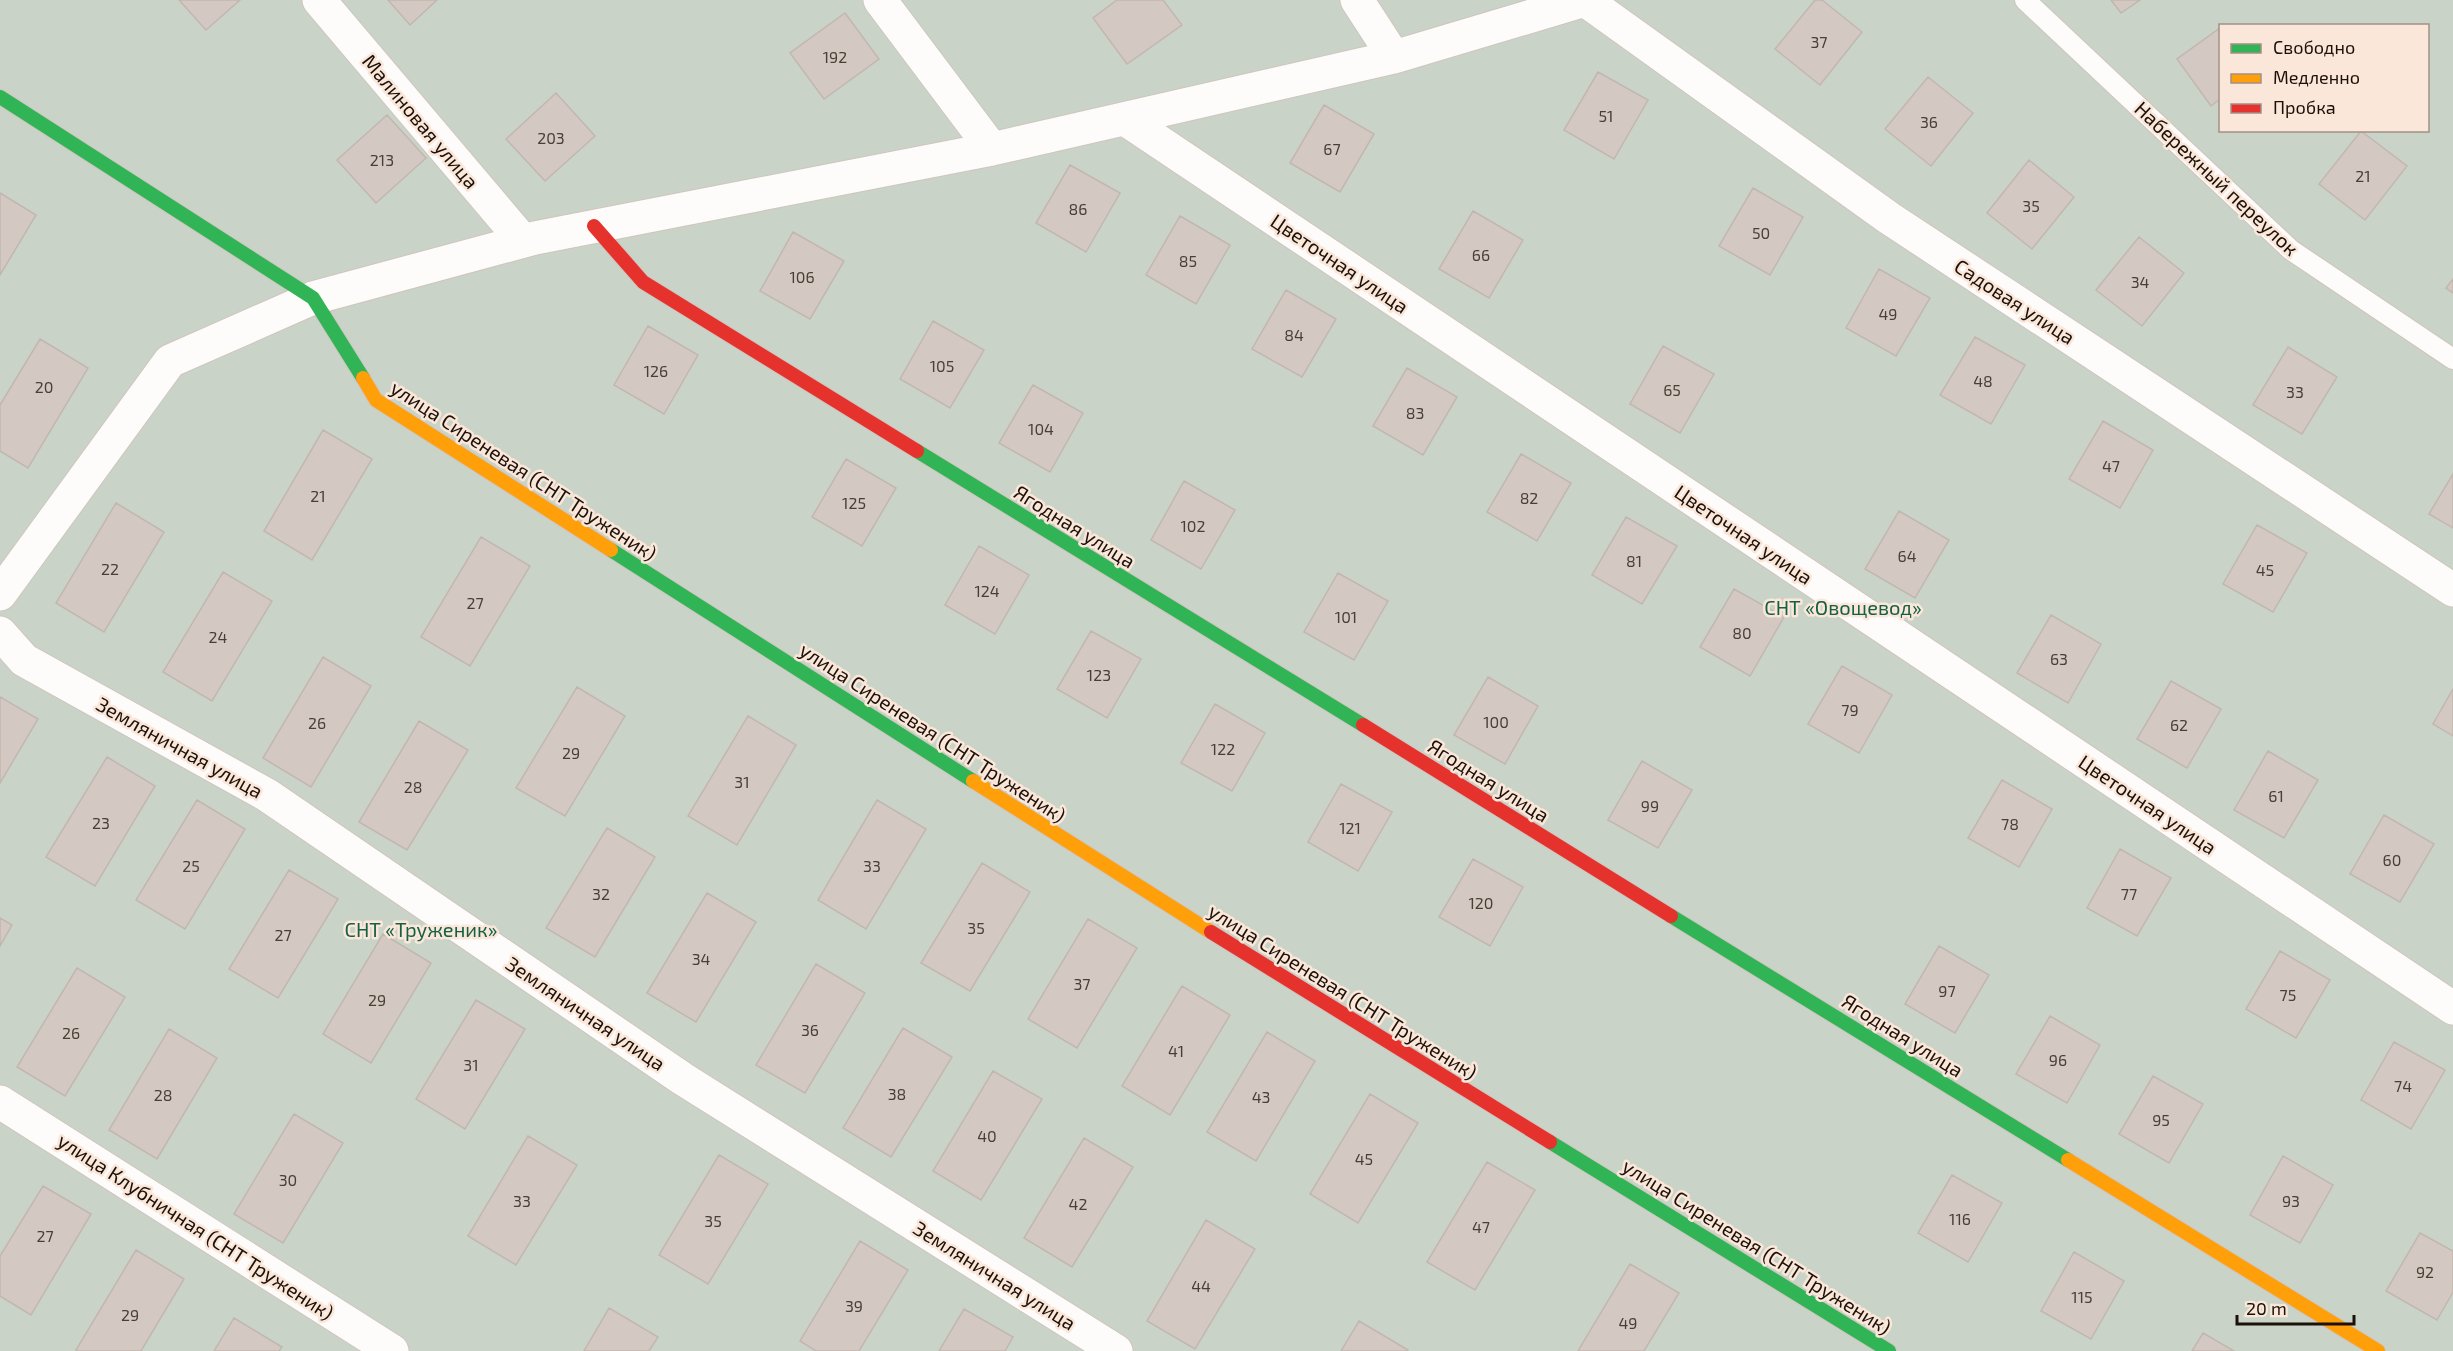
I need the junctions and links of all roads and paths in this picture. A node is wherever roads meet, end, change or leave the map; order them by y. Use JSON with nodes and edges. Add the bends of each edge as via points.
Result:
{"nodes":[{"id":1,"x":319,"y":0,"type":"edge"},
{"id":2,"x":880,"y":0,"type":"edge"},
{"id":3,"x":1357,"y":0,"type":"edge"},
{"id":4,"x":1585,"y":0,"type":"edge"},
{"id":5,"x":2025,"y":0,"type":"edge"},
{"id":6,"x":1394,"y":57,"type":"junction"},
{"id":7,"x":0,"y":97,"type":"edge"},
{"id":8,"x":1125,"y":119,"type":"junction"},
{"id":9,"x":992,"y":149,"type":"junction"},
{"id":10,"x":594,"y":226,"type":"junction"},
{"id":11,"x":523,"y":241,"type":"junction"},
{"id":12,"x":313,"y":298,"type":"junction"},
{"id":13,"x":2453,"y":359,"type":"edge"},
{"id":14,"x":2453,"y":590,"type":"edge"},
{"id":15,"x":0,"y":594,"type":"edge"},
{"id":16,"x":0,"y":633,"type":"edge"},
{"id":17,"x":2453,"y":1008,"type":"edge"},
{"id":18,"x":0,"y":1102,"type":"edge"},
{"id":19,"x":392,"y":1351,"type":"edge"},
{"id":20,"x":1116,"y":1351,"type":"edge"},
{"id":21,"x":1889,"y":1351,"type":"edge"},
{"id":22,"x":2378,"y":1351,"type":"edge"}],
"edges":[{"from":1,"to":11,"type":"street","name":"Малиновая улица"},
{"from":2,"to":9,"type":"street"},
{"from":3,"to":6,"type":"street"},
{"from":4,"to":6,"type":"street"},
{"from":4,"to":14,"type":"street","name":"Садовая улица","via":[[1889,218]]},
{"from":5,"to":13,"type":"lane","name":"Набережный переулок","via":[[2291,250]]},
{"from":6,"to":8,"type":"street"},
{"from":7,"to":12,"type":"street","name":"улица Сиреневая (СНТ Труженик)"},
{"from":8,"to":9,"type":"street"},
{"from":8,"to":17,"type":"street","name":"Цветочная улица"},
{"from":9,"to":10,"type":"street"},
{"from":10,"to":11,"type":"street"},
{"from":10,"to":22,"type":"street","name":"Ягодная улица","via":[[643,282]]},
{"from":11,"to":12,"type":"street"},
{"from":12,"to":15,"type":"street","via":[[170,361]]},
{"from":12,"to":21,"type":"street","name":"улица Сиреневая (СНТ Труженик)","via":[[376,400],[1183,915]]},
{"from":16,"to":20,"type":"street","name":"Земляничная улица","via":[[24,660],[267,795],[683,1079]]},
{"from":18,"to":19,"type":"street","name":"улица Клубничная (СНТ Труженик)"}]}
